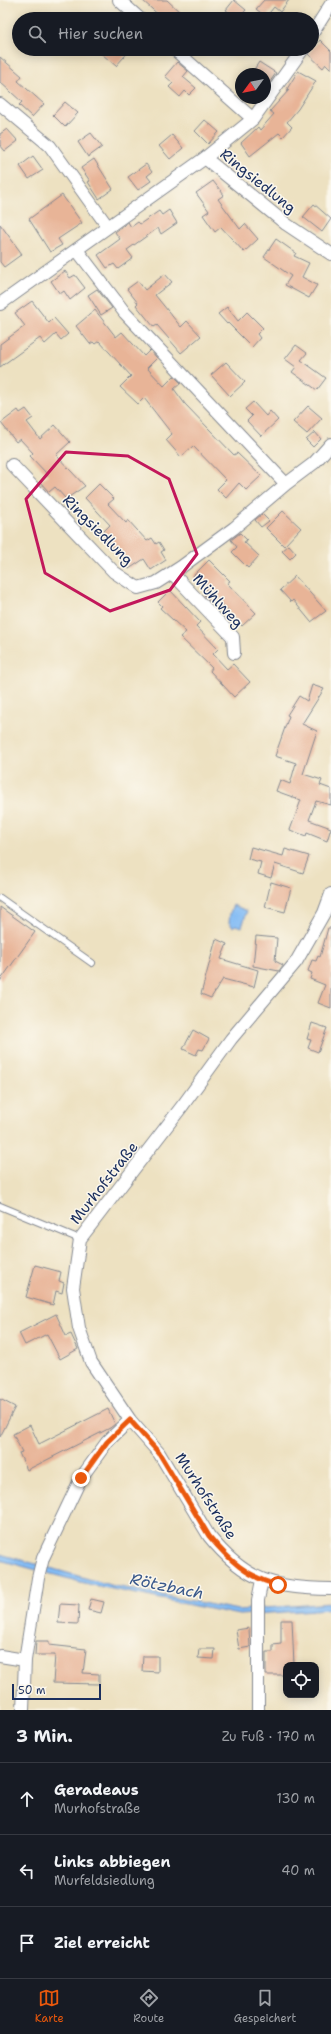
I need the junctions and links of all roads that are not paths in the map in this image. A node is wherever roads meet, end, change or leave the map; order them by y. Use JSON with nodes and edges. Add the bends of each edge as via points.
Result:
{"nodes":[{"id":1,"x":121,"y":1,"type":"edge"},
{"id":2,"x":331,"y":4,"type":"edge"},
{"id":3,"x":133,"y":12,"type":"edge"},
{"id":4,"x":319,"y":23,"type":"edge"},
{"id":5,"x":182,"y":56,"type":"edge"},
{"id":6,"x":298,"y":56,"type":"edge"},
{"id":7,"x":0,"y":104,"type":"edge"},
{"id":8,"x":253,"y":119,"type":"junction"},
{"id":9,"x":204,"y":158,"type":"junction"},
{"id":10,"x":108,"y":227,"type":"junction"},
{"id":11,"x":77,"y":250,"type":"junction"},
{"id":12,"x":331,"y":254,"type":"edge"},
{"id":13,"x":0,"y":304,"type":"edge"},
{"id":14,"x":331,"y":444,"type":"edge"},
{"id":15,"x":12,"y":465,"type":"dead end"},
{"id":16,"x":286,"y":484,"type":"junction"},
{"id":17,"x":172,"y":573,"type":"junction"},
{"id":18,"x":234,"y":653,"type":"dead end"},
{"id":19,"x":331,"y":894,"type":"edge"},
{"id":20,"x":0,"y":898,"type":"edge"},
{"id":21,"x":92,"y":963,"type":"dead end"},
{"id":22,"x":0,"y":1206,"type":"edge"},
{"id":23,"x":80,"y":1239,"type":"junction"},
{"id":24,"x":130,"y":1420,"type":"junction"},
{"id":25,"x":262,"y":1580,"type":"junction"},
{"id":26,"x":331,"y":1589,"type":"edge"},
{"id":27,"x":0,"y":1656,"type":"edge"},
{"id":28,"x":25,"y":1660,"type":"junction"},
{"id":29,"x":23,"y":1710,"type":"edge"},
{"id":30,"x":258,"y":1710,"type":"edge"}],
"edges":[{"from":1,"to":3,"type":"street"},
{"from":2,"to":4,"type":"street"},
{"from":5,"to":8,"type":"street"},
{"from":6,"to":8,"type":"street"},
{"from":7,"to":10,"type":"street","via":[[50,146]]},
{"from":8,"to":9,"type":"street"},
{"from":9,"to":10,"type":"street","name":"Ringsiedlung"},
{"from":9,"to":12,"type":"street","name":"Ringsiedlung","via":[[286,224]]},
{"from":10,"to":11,"type":"street","name":"Ringsiedlung"},
{"from":11,"to":13,"type":"street","name":"Ringsiedlung"},
{"from":11,"to":16,"type":"street","via":[[125,313]]},
{"from":14,"to":16,"type":"street","name":"Ringsiedlung","via":[[314,463]]},
{"from":15,"to":17,"type":"street","name":"Ringsiedlung","via":[[114,572],[138,588],[156,583]]},
{"from":16,"to":17,"type":"street","name":"Ringsiedlung","via":[[234,528]]},
{"from":17,"to":18,"type":"street","name":"Mühlweg","via":[[233,637]]},
{"from":19,"to":23,"type":"street","name":"Murhofstraße","via":[[324,913],[296,962],[231,1039]]},
{"from":20,"to":21,"type":"lane"},
{"from":22,"to":23,"type":"lane"},
{"from":23,"to":24,"type":"street","name":"Murhofstraße","via":[[73,1288],[79,1328],[91,1362]]},
{"from":24,"to":25,"type":"street","name":"Murhofstraße","via":[[159,1453],[209,1536],[239,1567]]},
{"from":24,"to":28,"type":"street","via":[[107,1442],[81,1478],[43,1558]]},
{"from":25,"to":26,"type":"street","name":"Murhofstraße","via":[[295,1587]]},
{"from":25,"to":30,"type":"street","via":[[257,1619]]},
{"from":27,"to":28,"type":"street"},
{"from":28,"to":29,"type":"street"}]}
